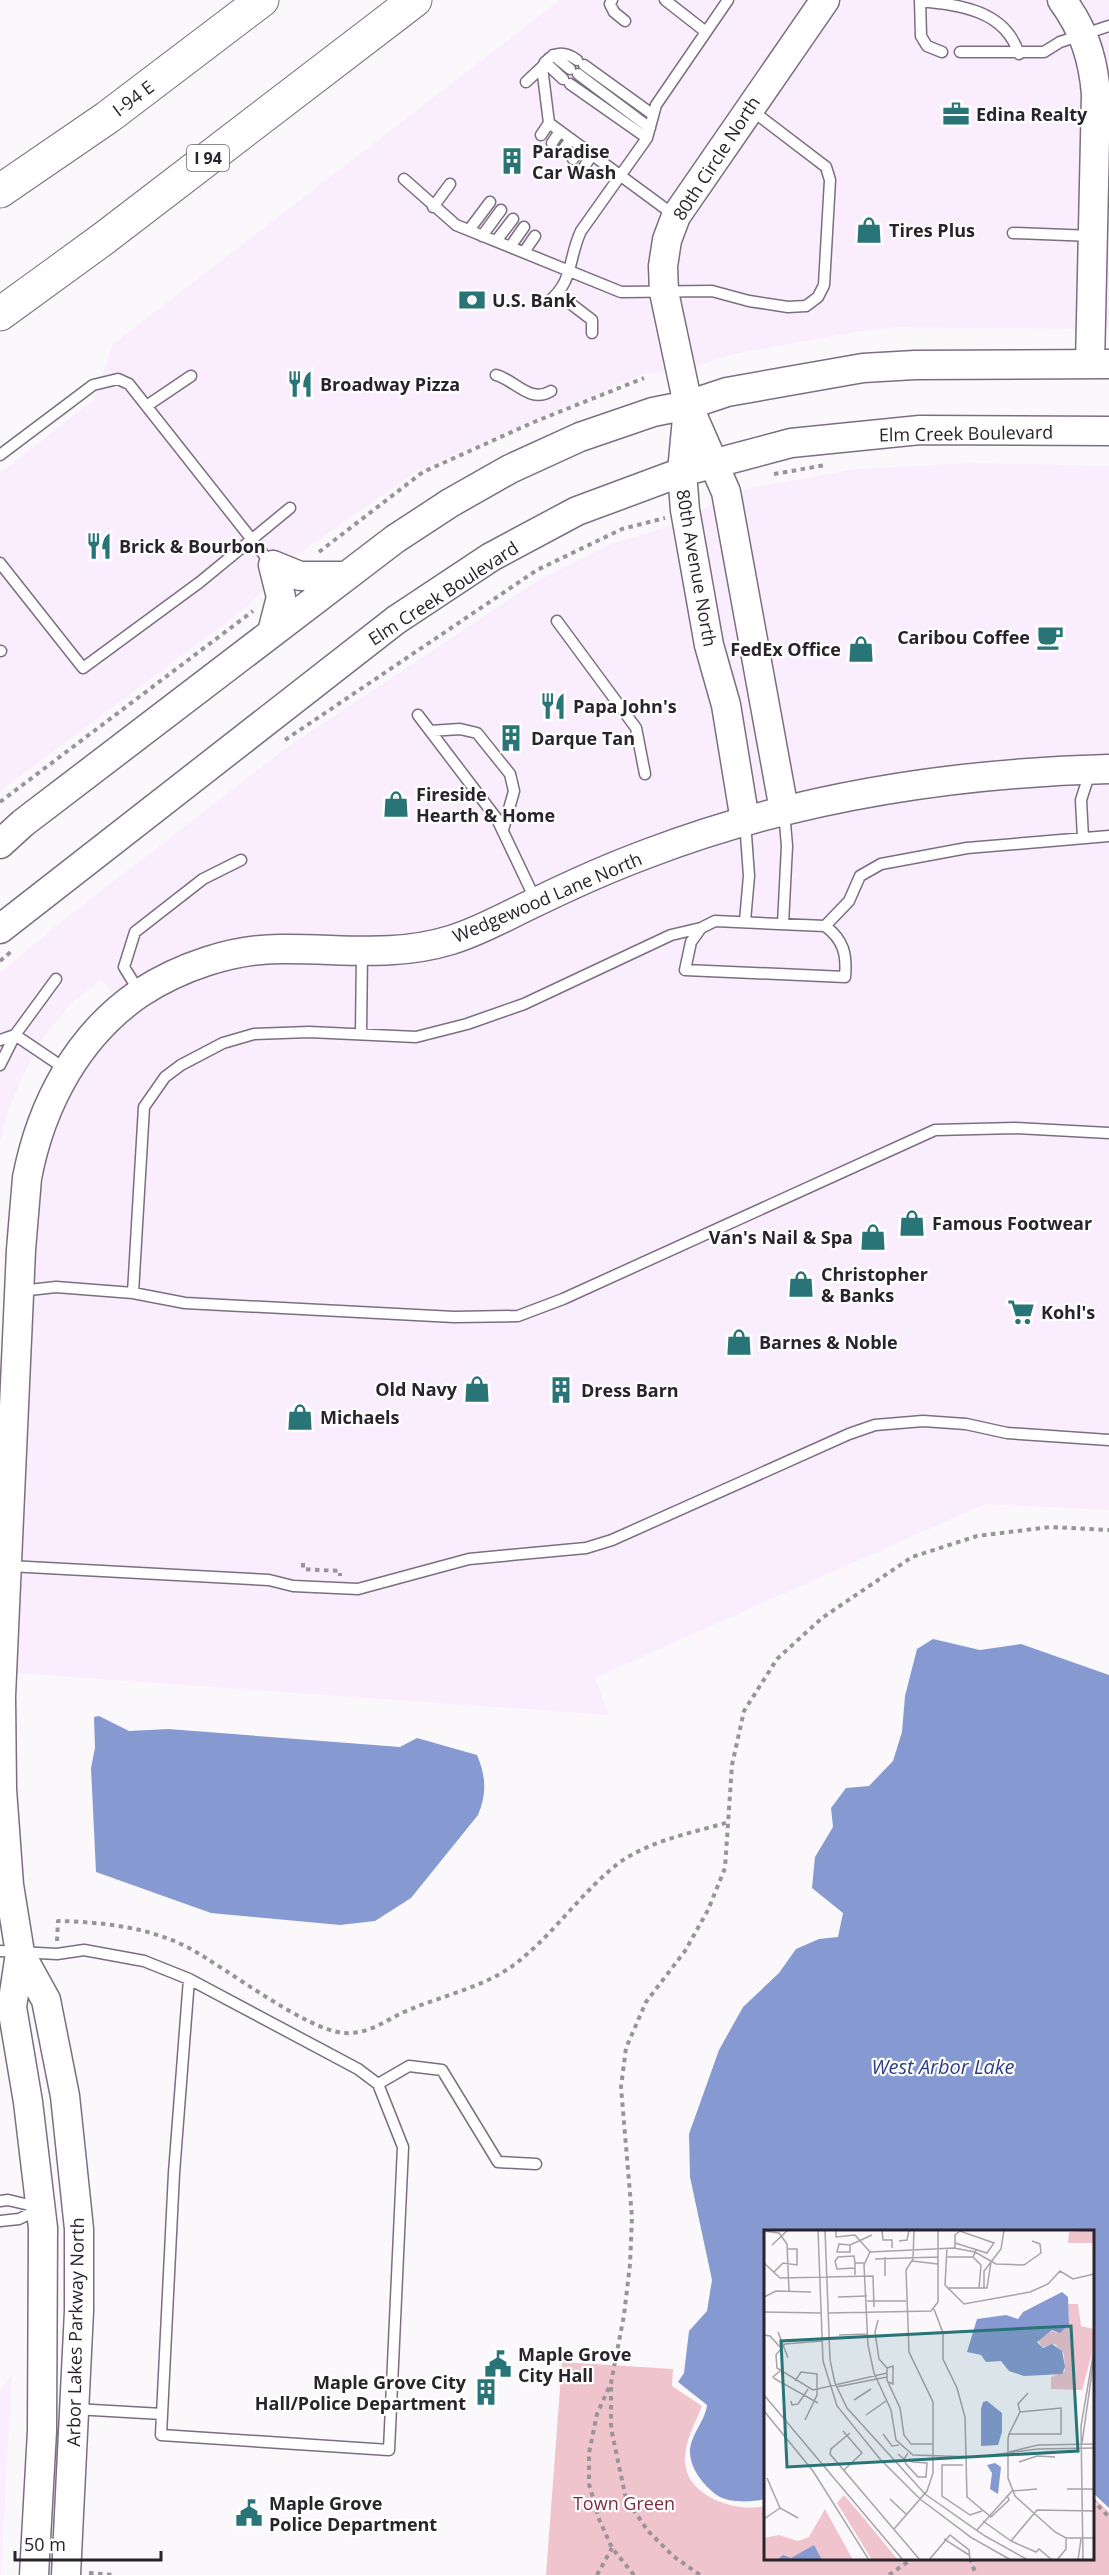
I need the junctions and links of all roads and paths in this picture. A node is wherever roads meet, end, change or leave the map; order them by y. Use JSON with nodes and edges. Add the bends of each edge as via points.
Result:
{"nodes":[{"id":1,"x":262,"y":0,"type":"edge"},
{"id":2,"x":415,"y":0,"type":"edge"},
{"id":3,"x":612,"y":0,"type":"edge"},
{"id":4,"x":665,"y":0,"type":"edge"},
{"id":5,"x":728,"y":0,"type":"edge"},
{"id":6,"x":825,"y":0,"type":"edge"},
{"id":7,"x":920,"y":0,"type":"edge"},
{"id":8,"x":1062,"y":0,"type":"edge"},
{"id":9,"x":625,"y":21,"type":"dead end"},
{"id":10,"x":1097,"y":31,"type":"edge"},
{"id":11,"x":706,"y":32,"type":"junction"},
{"id":12,"x":942,"y":52,"type":"dead end"},
{"id":13,"x":960,"y":52,"type":"dead end"},
{"id":14,"x":1020,"y":54,"type":"junction"},
{"id":15,"x":547,"y":62,"type":"junction"},
{"id":16,"x":577,"y":67,"type":"junction"},
{"id":17,"x":526,"y":82,"type":"dead end"},
{"id":18,"x":749,"y":108,"type":"junction"},
{"id":19,"x":652,"y":114,"type":"junction"},
{"id":20,"x":548,"y":120,"type":"junction"},
{"id":21,"x":560,"y":131,"type":"junction"},
{"id":22,"x":648,"y":133,"type":"junction"},
{"id":23,"x":541,"y":135,"type":"dead end"},
{"id":24,"x":571,"y":139,"type":"junction"},
{"id":25,"x":552,"y":143,"type":"dead end"},
{"id":26,"x":581,"y":147,"type":"junction"},
{"id":27,"x":562,"y":151,"type":"dead end"},
{"id":28,"x":592,"y":155,"type":"junction"},
{"id":29,"x":573,"y":159,"type":"dead end"},
{"id":30,"x":584,"y":167,"type":"dead end"},
{"id":31,"x":620,"y":176,"type":"junction"},
{"id":32,"x":404,"y":179,"type":"dead end"},
{"id":33,"x":450,"y":184,"type":"dead end"},
{"id":34,"x":0,"y":191,"type":"edge"},
{"id":35,"x":490,"y":202,"type":"dead end"},
{"id":36,"x":434,"y":207,"type":"junction"},
{"id":37,"x":501,"y":210,"type":"dead end"},
{"id":38,"x":675,"y":216,"type":"junction"},
{"id":39,"x":513,"y":219,"type":"dead end"},
{"id":40,"x":524,"y":227,"type":"dead end"},
{"id":41,"x":469,"y":230,"type":"junction"},
{"id":42,"x":1013,"y":233,"type":"dead end"},
{"id":43,"x":482,"y":236,"type":"junction"},
{"id":44,"x":535,"y":236,"type":"dead end"},
{"id":45,"x":1094,"y":236,"type":"junction"},
{"id":46,"x":496,"y":241,"type":"junction"},
{"id":47,"x":510,"y":247,"type":"junction"},
{"id":48,"x":524,"y":252,"type":"junction"},
{"id":49,"x":571,"y":271,"type":"junction"},
{"id":50,"x":664,"y":292,"type":"junction"},
{"id":51,"x":558,"y":294,"type":"junction"},
{"id":52,"x":548,"y":302,"type":"dead end"},
{"id":53,"x":0,"y":314,"type":"edge"},
{"id":54,"x":592,"y":333,"type":"dead end"},
{"id":55,"x":1100,"y":364,"type":"edge"},
{"id":56,"x":496,"y":375,"type":"dead end"},
{"id":57,"x":190,"y":376,"type":"dead end"},
{"id":58,"x":644,"y":378,"type":"dead end"},
{"id":59,"x":551,"y":391,"type":"dead end"},
{"id":60,"x":148,"y":405,"type":"junction"},
{"id":61,"x":688,"y":405,"type":"junction"},
{"id":62,"x":534,"y":422,"type":"dead end"},
{"id":63,"x":1109,"y":431,"type":"edge"},
{"id":64,"x":0,"y":455,"type":"edge"},
{"id":65,"x":713,"y":462,"type":"junction"},
{"id":66,"x":836,"y":464,"type":"dead end"},
{"id":67,"x":682,"y":472,"type":"junction"},
{"id":68,"x":769,"y":475,"type":"dead end"},
{"id":69,"x":290,"y":508,"type":"dead end"},
{"id":70,"x":685,"y":510,"type":"junction"},
{"id":71,"x":252,"y":538,"type":"junction"},
{"id":72,"x":0,"y":563,"type":"edge"},
{"id":73,"x":273,"y":566,"type":"junction"},
{"id":74,"x":345,"y":576,"type":"junction"},
{"id":75,"x":557,"y":621,"type":"dead end"},
{"id":76,"x":272,"y":633,"type":"junction"},
{"id":77,"x":418,"y":715,"type":"dead end"},
{"id":78,"x":430,"y":730,"type":"junction"},
{"id":79,"x":284,"y":740,"type":"dead end"},
{"id":80,"x":1100,"y":769,"type":"edge"},
{"id":81,"x":645,"y":774,"type":"dead end"},
{"id":82,"x":784,"y":810,"type":"junction"},
{"id":83,"x":745,"y":821,"type":"junction"},
{"id":84,"x":503,"y":830,"type":"junction"},
{"id":85,"x":1109,"y":836,"type":"edge"},
{"id":86,"x":1083,"y":838,"type":"junction"},
{"id":87,"x":0,"y":844,"type":"edge"},
{"id":88,"x":241,"y":860,"type":"dead end"},
{"id":89,"x":537,"y":902,"type":"junction"},
{"id":90,"x":745,"y":921,"type":"junction"},
{"id":91,"x":783,"y":924,"type":"junction"},
{"id":92,"x":825,"y":926,"type":"junction"},
{"id":93,"x":701,"y":928,"type":"junction"},
{"id":94,"x":8,"y":938,"type":"edge"},
{"id":95,"x":362,"y":952,"type":"junction"},
{"id":96,"x":0,"y":961,"type":"edge"},
{"id":97,"x":57,"y":980,"type":"dead end"},
{"id":98,"x":141,"y":993,"type":"junction"},
{"id":99,"x":361,"y":1034,"type":"junction"},
{"id":100,"x":15,"y":1035,"type":"junction"},
{"id":101,"x":0,"y":1040,"type":"edge"},
{"id":102,"x":0,"y":1065,"type":"edge"},
{"id":103,"x":68,"y":1071,"type":"junction"},
{"id":104,"x":1109,"y":1133,"type":"edge"},
{"id":105,"x":10,"y":1292,"type":"edge"},
{"id":106,"x":133,"y":1293,"type":"junction"},
{"id":107,"x":1109,"y":1440,"type":"edge"},
{"id":108,"x":1109,"y":1530,"type":"edge"},
{"id":109,"x":303,"y":1563,"type":"dead end"},
{"id":110,"x":3,"y":1565,"type":"edge"},
{"id":111,"x":330,"y":1570,"type":"dead end"},
{"id":112,"x":729,"y":1822,"type":"junction"},
{"id":113,"x":10,"y":1952,"type":"edge"},
{"id":114,"x":57,"y":1954,"type":"junction"},
{"id":115,"x":189,"y":1979,"type":"junction"},
{"id":116,"x":378,"y":2084,"type":"junction"},
{"id":117,"x":536,"y":2164,"type":"dead end"},
{"id":118,"x":0,"y":2201,"type":"edge"},
{"id":119,"x":59,"y":2207,"type":"junction"},
{"id":120,"x":0,"y":2221,"type":"edge"},
{"id":121,"x":611,"y":2383,"type":"junction"},
{"id":122,"x":75,"y":2409,"type":"junction"},
{"id":123,"x":162,"y":2414,"type":"junction"},
{"id":124,"x":1094,"y":2501,"type":"edge"},
{"id":125,"x":1109,"y":2517,"type":"edge"},
{"id":126,"x":612,"y":2548,"type":"junction"},
{"id":127,"x":912,"y":2560,"type":"edge"},
{"id":128,"x":970,"y":2560,"type":"edge"},
{"id":129,"x":78,"y":2574,"type":"edge"},
{"id":130,"x":34,"y":2575,"type":"edge"},
{"id":131,"x":115,"y":2575,"type":"edge"},
{"id":132,"x":597,"y":2575,"type":"edge"},
{"id":133,"x":634,"y":2575,"type":"edge"},
{"id":134,"x":700,"y":2575,"type":"edge"},
{"id":135,"x":889,"y":2575,"type":"edge"},
{"id":136,"x":976,"y":2575,"type":"edge"}],
"edges":[{"from":1,"to":34,"type":"highway","name":"I-94 E","via":[[108,117]]},
{"from":2,"to":53,"type":"highway","number":"I 94"},
{"from":3,"to":9,"type":"lane","via":[[614,12]]},
{"from":4,"to":11,"type":"lane"},
{"from":5,"to":11,"type":"lane"},
{"from":6,"to":18,"type":"street","name":"80th Circle North"},
{"from":7,"to":12,"type":"lane","via":[[921,36],[927,46]]},
{"from":7,"to":14,"type":"lane","via":[[952,4],[999,22],[1014,38]]},
{"from":8,"to":10,"type":"street"},
{"from":10,"to":14,"type":"lane","via":[[1060,42],[1044,52]]},
{"from":10,"to":45,"type":"street","via":[[1092,61],[1096,94]]},
{"from":11,"to":19,"type":"lane"},
{"from":13,"to":14,"type":"lane"},
{"from":15,"to":16,"type":"lane","via":[[567,53]]},
{"from":15,"to":17,"type":"lane"},
{"from":15,"to":20,"type":"lane"},
{"from":15,"to":22,"type":"lane","via":[[567,81]]},
{"from":16,"to":19,"type":"lane"},
{"from":16,"to":22,"type":"lane"},
{"from":18,"to":38,"type":"street","name":"80th Circle North"},
{"from":18,"to":50,"type":"lane","via":[[826,167],[830,180],[824,285],[818,297],[806,306],[788,308],[712,291]]},
{"from":19,"to":22,"type":"lane"},
{"from":20,"to":21,"type":"lane"},
{"from":20,"to":23,"type":"lane"},
{"from":21,"to":24,"type":"lane"},
{"from":21,"to":25,"type":"lane"},
{"from":22,"to":31,"type":"lane"},
{"from":24,"to":26,"type":"lane"},
{"from":24,"to":27,"type":"lane"},
{"from":26,"to":28,"type":"lane"},
{"from":26,"to":29,"type":"lane"},
{"from":28,"to":30,"type":"lane"},
{"from":28,"to":31,"type":"lane"},
{"from":31,"to":38,"type":"lane"},
{"from":31,"to":49,"type":"lane","via":[[581,231]]},
{"from":32,"to":36,"type":"lane"},
{"from":33,"to":36,"type":"lane"},
{"from":35,"to":41,"type":"lane"},
{"from":36,"to":41,"type":"lane"},
{"from":37,"to":43,"type":"lane"},
{"from":38,"to":50,"type":"street","name":"80th Circle North","via":[[664,257]]},
{"from":39,"to":46,"type":"lane"},
{"from":40,"to":47,"type":"lane"},
{"from":41,"to":43,"type":"lane"},
{"from":42,"to":45,"type":"lane"},
{"from":43,"to":46,"type":"lane"},
{"from":44,"to":48,"type":"lane"},
{"from":45,"to":55,"type":"street"},
{"from":46,"to":47,"type":"lane"},
{"from":47,"to":48,"type":"lane"},
{"from":48,"to":49,"type":"lane"},
{"from":49,"to":50,"type":"lane","via":[[621,292]]},
{"from":49,"to":51,"type":"lane"},
{"from":50,"to":61,"type":"street","name":"80th Circle North"},
{"from":51,"to":52,"type":"lane"},
{"from":51,"to":54,"type":"lane","via":[[592,320]]},
{"from":55,"to":61,"type":"street","via":[[915,364],[863,368],[727,392]]},
{"from":56,"to":59,"type":"lane","via":[[508,378],[529,394],[545,395]]},
{"from":57,"to":60,"type":"lane"},
{"from":58,"to":62,"type":"path"},
{"from":60,"to":64,"type":"lane","via":[[129,384],[117,379],[93,385]]},
{"from":60,"to":71,"type":"lane"},
{"from":61,"to":65,"type":"street"},
{"from":61,"to":67,"type":"street","name":"80th Avenue North"},
{"from":61,"to":74,"type":"street","via":[[598,430],[510,470],[450,502]]},
{"from":63,"to":65,"type":"street","name":"Elm Creek Boulevard","via":[[920,430],[791,444]]},
{"from":65,"to":67,"type":"street","name":"Elm Creek Boulevard"},
{"from":65,"to":82,"type":"street","via":[[726,492]]},
{"from":66,"to":68,"type":"path"},
{"from":67,"to":70,"type":"street","name":"80th Avenue North"},
{"from":67,"to":94,"type":"street","name":"Elm Creek Boulevard","via":[[578,511],[491,557],[396,620]]},
{"from":69,"to":71,"type":"lane"},
{"from":70,"to":79,"type":"path","via":[[622,529],[537,570]]},
{"from":70,"to":83,"type":"street","name":"80th Avenue North","via":[[709,645],[726,705]]},
{"from":71,"to":72,"type":"lane","via":[[200,582],[83,668]]},
{"from":71,"to":73,"type":"lane"},
{"from":73,"to":74,"type":"street","via":[[300,576]]},
{"from":73,"to":76,"type":"street","via":[[281,597]]},
{"from":74,"to":76,"type":"street"},
{"from":75,"to":81,"type":"lane","via":[[636,728]]},
{"from":76,"to":87,"type":"street"},
{"from":77,"to":78,"type":"lane"},
{"from":78,"to":84,"type":"lane"},
{"from":78,"to":84,"type":"lane","via":[[477,733],[510,774],[514,791]]},
{"from":80,"to":82,"type":"street","name":"Wedgewood Lane North","via":[[936,781]]},
{"from":80,"to":86,"type":"lane","via":[[1081,800]]},
{"from":82,"to":83,"type":"street","name":"Wedgewood Lane North"},
{"from":82,"to":91,"type":"lane","via":[[787,846]]},
{"from":83,"to":89,"type":"street","name":"Wedgewood Lane North","via":[[650,852]]},
{"from":83,"to":90,"type":"lane","via":[[749,876]]},
{"from":84,"to":89,"type":"lane"},
{"from":85,"to":86,"type":"lane"},
{"from":86,"to":92,"type":"lane","via":[[967,848],[881,864],[860,876],[849,901]]},
{"from":88,"to":98,"type":"lane","via":[[202,879],[135,932],[124,967]]},
{"from":89,"to":95,"type":"street","name":"Wedgewood Lane North","via":[[452,940],[399,952]]},
{"from":90,"to":91,"type":"lane"},
{"from":90,"to":93,"type":"lane","via":[[715,921]]},
{"from":91,"to":92,"type":"lane"},
{"from":92,"to":93,"type":"lane","via":[[843,945],[845,977],[685,970],[691,942]]},
{"from":93,"to":99,"type":"lane","via":[[671,935],[524,1004],[467,1024],[416,1037]]},
{"from":94,"to":96,"type":"path"},
{"from":95,"to":98,"type":"street","name":"Wedgewood Lane North","via":[[278,948],[231,954],[188,969]]},
{"from":95,"to":99,"type":"lane"},
{"from":97,"to":100,"type":"lane"},
{"from":98,"to":103,"type":"street","name":"Wedgewood Lane North","via":[[105,1023]]},
{"from":99,"to":106,"type":"lane","via":[[254,1034],[222,1043],[165,1077],[144,1107]]},
{"from":100,"to":101,"type":"lane"},
{"from":100,"to":102,"type":"lane"},
{"from":100,"to":103,"type":"lane"},
{"from":103,"to":105,"type":"street","name":"Wedgewood Lane North","via":[[44,1112],[31,1155]]},
{"from":104,"to":106,"type":"lane","via":[[1015,1128],[935,1130],[518,1316],[346,1313],[184,1302]]},
{"from":105,"to":106,"type":"lane","via":[[56,1287]]},
{"from":105,"to":110,"type":"street","name":"Arbor Lakes Parkway North"},
{"from":107,"to":110,"type":"lane","via":[[1007,1433],[966,1424],[923,1421],[875,1425],[612,1540],[578,1549],[469,1559],[358,1589]]},
{"from":108,"to":112,"type":"path","via":[[1050,1527],[966,1540],[912,1557],[822,1618],[777,1659],[744,1711],[732,1766]]},
{"from":109,"to":111,"type":"path","via":[[303,1569]]},
{"from":110,"to":113,"type":"street","name":"Arbor Lakes Parkway North","via":[[2,1789]]},
{"from":112,"to":114,"type":"path","via":[[642,1850],[616,1866],[510,1967],[366,2031],[342,2033],[302,2017],[166,1937],[99,1922],[58,1921]]},
{"from":112,"to":121,"type":"path","via":[[725,1868],[708,1910],[685,1951],[646,2002],[626,2048],[621,2087],[631,2205],[630,2264]]},
{"from":113,"to":114,"type":"lane"},
{"from":113,"to":119,"type":"street","name":"Arbor Lakes Parkway North","via":[[12,2007]]},
{"from":113,"to":119,"type":"street","name":"Arbor Lakes Parkway North","via":[[46,2000],[65,2096]]},
{"from":114,"to":115,"type":"lane","via":[[84,1950],[144,1961]]},
{"from":115,"to":116,"type":"lane","via":[[358,2069]]},
{"from":115,"to":123,"type":"lane"},
{"from":116,"to":117,"type":"lane","via":[[410,2066],[442,2070],[498,2162]]},
{"from":116,"to":123,"type":"lane","via":[[403,2147],[389,2450],[161,2435]]},
{"from":118,"to":119,"type":"lane"},
{"from":119,"to":120,"type":"lane"},
{"from":119,"to":122,"type":"street","name":"Arbor Lakes Parkway North","via":[[79,2311]]},
{"from":119,"to":130,"type":"street","name":"Arbor Lakes Parkway North","via":[[45,2306]]},
{"from":121,"to":126,"type":"path","via":[[597,2414],[589,2474],[599,2519]]},
{"from":121,"to":134,"type":"path","via":[[611,2428],[626,2499],[648,2531]]},
{"from":122,"to":123,"type":"lane"},
{"from":122,"to":129,"type":"street","name":"Arbor Lakes Parkway North"},
{"from":124,"to":125,"type":"path"},
{"from":126,"to":132,"type":"path"},
{"from":126,"to":133,"type":"path"},
{"from":127,"to":135,"type":"path"},
{"from":128,"to":136,"type":"path"},
{"from":129,"to":131,"type":"path"}]}
